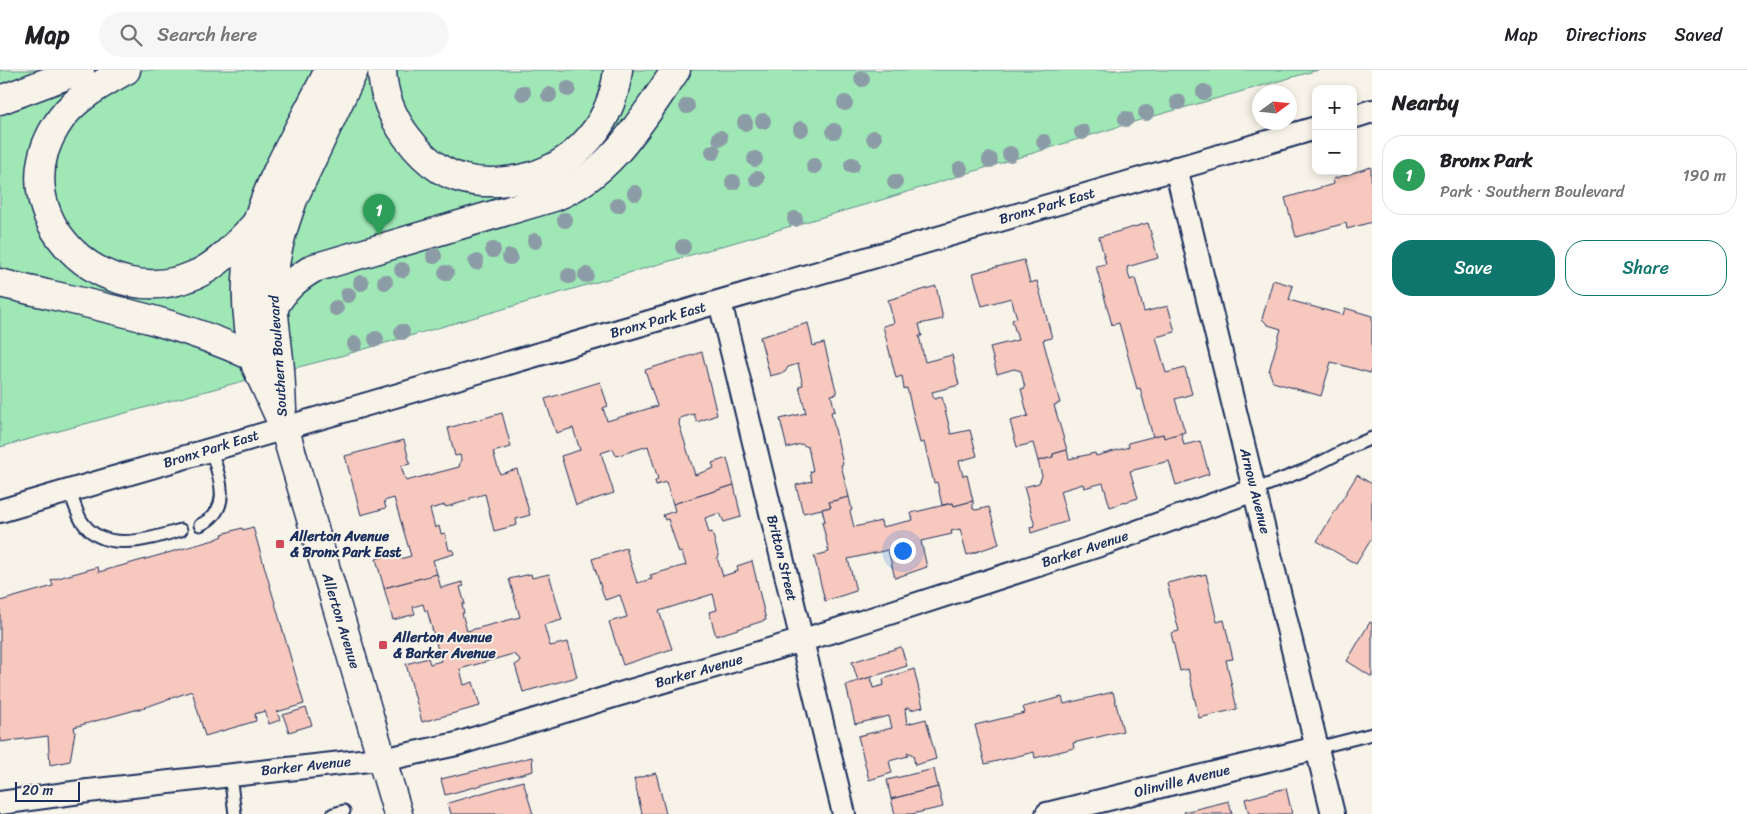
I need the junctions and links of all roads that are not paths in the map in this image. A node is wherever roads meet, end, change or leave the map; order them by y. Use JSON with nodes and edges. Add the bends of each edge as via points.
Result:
{"nodes":[{"id":1,"x":80,"y":70,"type":"edge"},
{"id":2,"x":126,"y":70,"type":"edge"},
{"id":3,"x":330,"y":70,"type":"edge"},
{"id":4,"x":354,"y":70,"type":"edge"},
{"id":5,"x":382,"y":70,"type":"edge"},
{"id":6,"x":618,"y":70,"type":"edge"},
{"id":7,"x":676,"y":70,"type":"edge"},
{"id":8,"x":0,"y":100,"type":"edge"},
{"id":9,"x":1372,"y":111,"type":"edge"},
{"id":10,"x":1357,"y":116,"type":"edge"},
{"id":11,"x":1312,"y":129,"type":"edge"},
{"id":12,"x":1176,"y":168,"type":"junction"},
{"id":13,"x":257,"y":223,"type":"junction"},
{"id":14,"x":0,"y":283,"type":"edge"},
{"id":15,"x":720,"y":302,"type":"junction"},
{"id":16,"x":273,"y":310,"type":"junction"},
{"id":17,"x":254,"y":357,"type":"junction"},
{"id":18,"x":284,"y":427,"type":"junction"},
{"id":19,"x":1372,"y":438,"type":"edge"},
{"id":20,"x":210,"y":450,"type":"junction"},
{"id":21,"x":1254,"y":490,"type":"junction"},
{"id":22,"x":70,"y":491,"type":"junction"},
{"id":23,"x":0,"y":511,"type":"edge"},
{"id":24,"x":200,"y":524,"type":"dead end"},
{"id":25,"x":181,"y":530,"type":"dead end"},
{"id":26,"x":802,"y":641,"type":"junction"},
{"id":27,"x":1372,"y":734,"type":"edge"},
{"id":28,"x":1317,"y":748,"type":"junction"},
{"id":29,"x":382,"y":758,"type":"junction"},
{"id":30,"x":230,"y":775,"type":"junction"},
{"id":31,"x":0,"y":804,"type":"edge"},
{"id":32,"x":235,"y":814,"type":"edge"},
{"id":33,"x":398,"y":814,"type":"edge"},
{"id":34,"x":844,"y":814,"type":"edge"},
{"id":35,"x":1047,"y":814,"type":"edge"},
{"id":36,"x":1333,"y":814,"type":"edge"}],
"edges":[{"from":1,"to":8,"type":"main road"},
{"from":2,"to":13,"type":"main road","via":[[65,112],[55,126],[43,155],[41,183],[46,210],[69,249],[92,268],[117,280],[144,285],[165,284],[186,279],[211,266],[226,256]]},
{"from":3,"to":13,"type":"main road","name":"Southern Boulevard","via":[[276,175]]},
{"from":4,"to":16,"type":"main road","name":"Southern Boulevard","via":[[287,216],[276,258]]},
{"from":5,"to":6,"type":"main road","via":[[388,102],[398,124],[415,147],[439,169],[454,176],[484,182],[533,176],[577,152],[608,110]]},
{"from":7,"to":16,"type":"main road","via":[[620,148],[597,172],[576,187],[554,197],[314,268],[286,288]]},
{"from":9,"to":10,"type":"street"},
{"from":11,"to":12,"type":"street","name":"Bronx Park East"},
{"from":12,"to":15,"type":"street","name":"Bronx Park East"},
{"from":12,"to":21,"type":"street","name":"Arnow Avenue"},
{"from":13,"to":17,"type":"main road","name":"Southern Boulevard","via":[[247,293]]},
{"from":14,"to":17,"type":"main road","via":[[175,326],[214,338]]},
{"from":15,"to":18,"type":"street","name":"Bronx Park East"},
{"from":15,"to":26,"type":"street","name":"Britton Street"},
{"from":16,"to":18,"type":"main road","name":"Southern Boulevard"},
{"from":17,"to":18,"type":"main road","name":"Southern Boulevard"},
{"from":18,"to":20,"type":"street","name":"Bronx Park East"},
{"from":18,"to":29,"type":"main road","name":"Allerton Avenue"},
{"from":19,"to":21,"type":"lane","name":"Barker Avenue"},
{"from":20,"to":22,"type":"street","name":"Bronx Park East"},
{"from":20,"to":24,"type":"lane","via":[[220,480],[221,501],[212,516]]},
{"from":21,"to":26,"type":"street","name":"Barker Avenue","via":[[1106,543]]},
{"from":21,"to":28,"type":"street","name":"Arnow Avenue"},
{"from":22,"to":23,"type":"street","name":"Bronx Park East"},
{"from":22,"to":25,"type":"lane","via":[[82,520],[102,538],[134,541]]},
{"from":26,"to":29,"type":"street","name":"Barker Avenue","via":[[457,744]]},
{"from":26,"to":34,"type":"street","name":"Britton Street"},
{"from":27,"to":28,"type":"lane"},
{"from":28,"to":35,"type":"street","name":"Olinville Avenue"},
{"from":28,"to":36,"type":"street","name":"Arnow Avenue"},
{"from":29,"to":30,"type":"street","name":"Barker Avenue"},
{"from":29,"to":33,"type":"main road","name":"Allerton Avenue"},
{"from":30,"to":31,"type":"street","name":"Barker Avenue"},
{"from":30,"to":32,"type":"lane"}]}
